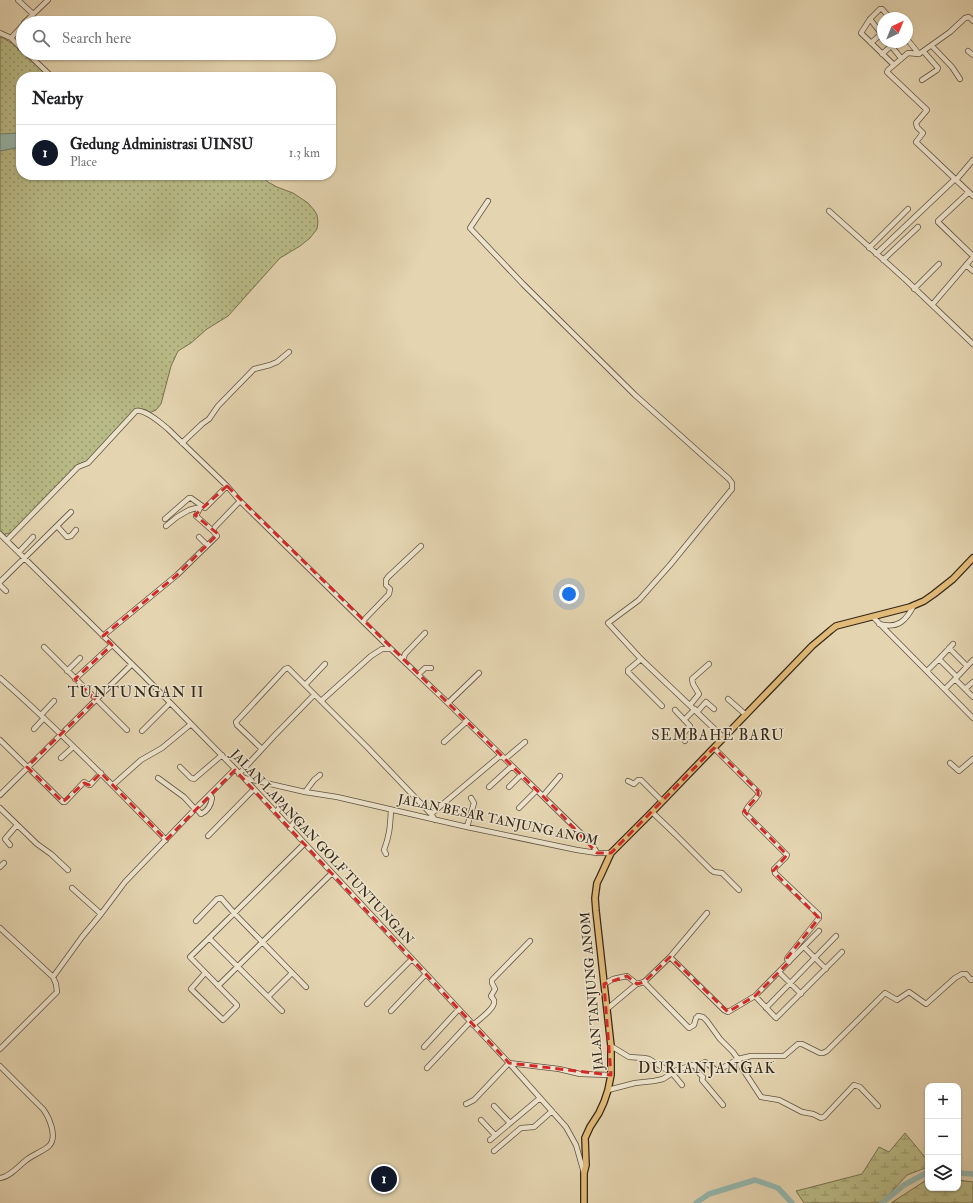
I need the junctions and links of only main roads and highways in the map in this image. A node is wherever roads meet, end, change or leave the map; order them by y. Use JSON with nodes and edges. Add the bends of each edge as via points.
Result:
{"nodes":[{"id":1,"x":973,"y":558,"type":"edge"},
{"id":2,"x":611,"y":853,"type":"joint"},
{"id":3,"x":584,"y":1173,"type":"joint"},
{"id":4,"x":584,"y":1203,"type":"edge"}],
"edges":[{"from":1,"to":2,"type":"main road","name":"JALAN BESAR TANJUNG ANOM","via":[[929,598],[914,606],[842,624],[831,630],[812,646]]},
{"from":2,"to":3,"type":"main road","name":"JALAN TANJUNG ANOM","via":[[597,883],[596,898],[598,940],[611,1046],[611,1075],[601,1109],[585,1138]]},
{"from":3,"to":4,"type":"main road","name":"JALAN LAPANGAN GOLF TUNTUNGAN"}]}
